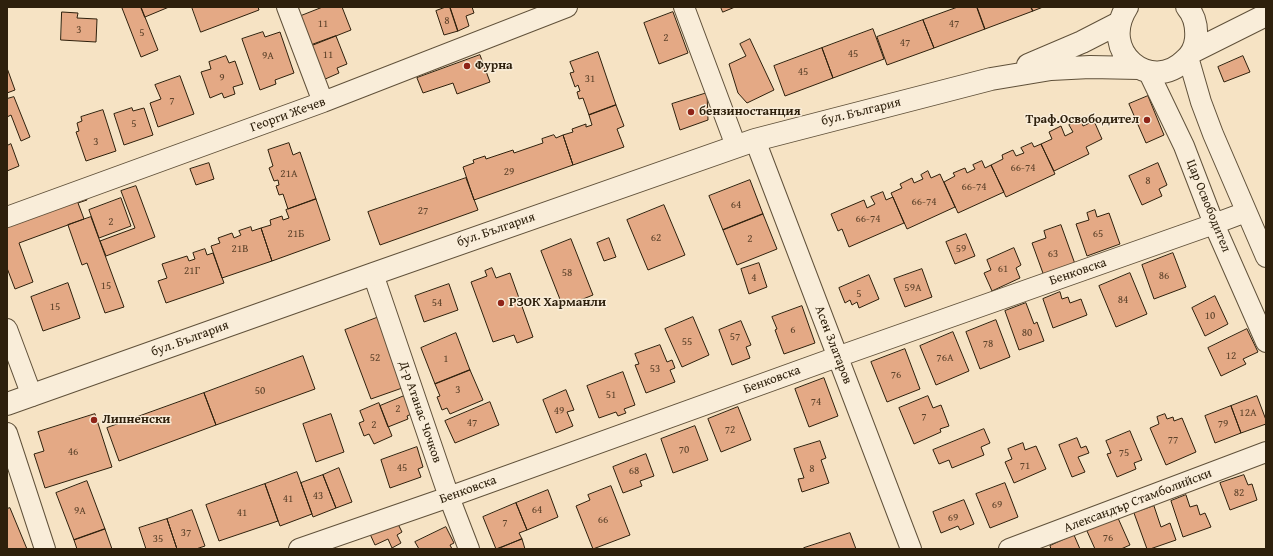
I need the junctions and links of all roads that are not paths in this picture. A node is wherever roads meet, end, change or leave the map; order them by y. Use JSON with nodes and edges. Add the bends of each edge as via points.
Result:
{"nodes":[{"id":1,"x":287,"y":7,"type":"edge"},
{"id":2,"x":568,"y":7,"type":"edge"},
{"id":3,"x":684,"y":7,"type":"edge"},
{"id":4,"x":1187,"y":7,"type":"edge"},
{"id":5,"x":1122,"y":14,"type":"edge"},
{"id":6,"x":1266,"y":15,"type":"edge"},
{"id":7,"x":1190,"y":55,"type":"junction"},
{"id":8,"x":1144,"y":69,"type":"junction"},
{"id":9,"x":991,"y":79,"type":"junction"},
{"id":10,"x":323,"y":102,"type":"junction"},
{"id":11,"x":745,"y":143,"type":"junction"},
{"id":12,"x":1246,"y":212,"type":"junction"},
{"id":13,"x":7,"y":217,"type":"edge"},
{"id":14,"x":1214,"y":224,"type":"junction"},
{"id":15,"x":1266,"y":257,"type":"edge"},
{"id":16,"x":373,"y":274,"type":"junction"},
{"id":17,"x":7,"y":329,"type":"edge"},
{"id":18,"x":1266,"y":342,"type":"edge"},
{"id":19,"x":837,"y":357,"type":"junction"},
{"id":20,"x":32,"y":396,"type":"junction"},
{"id":21,"x":7,"y":404,"type":"edge"},
{"id":22,"x":7,"y":433,"type":"edge"},
{"id":23,"x":1266,"y":452,"type":"edge"},
{"id":24,"x":449,"y":497,"type":"junction"},
{"id":25,"x":45,"y":549,"type":"edge"},
{"id":26,"x":299,"y":549,"type":"edge"},
{"id":27,"x":469,"y":549,"type":"edge"},
{"id":28,"x":911,"y":549,"type":"edge"},
{"id":29,"x":1009,"y":549,"type":"edge"}],
"edges":[{"from":1,"to":10,"type":"street"},
{"from":2,"to":10,"type":"street","name":"Георги Жечев"},
{"from":3,"to":11,"type":"street","name":"Асен Златаров"},
{"from":4,"to":7,"type":"street","via":[[1197,30],[1196,42]]},
{"from":5,"to":8,"type":"street","via":[[1118,33],[1119,44],[1130,62]]},
{"from":5,"to":9,"type":"street","name":"бул. България","via":[[1082,42]]},
{"from":6,"to":7,"type":"street"},
{"from":7,"to":8,"type":"street","name":"бул. България","via":[[1170,70],[1160,72]]},
{"from":7,"to":12,"type":"street","via":[[1201,102]]},
{"from":8,"to":9,"type":"street","name":"бул. България","via":[[1051,69]]},
{"from":8,"to":14,"type":"street","name":"Цар Освободител","via":[[1184,146]]},
{"from":9,"to":11,"type":"street","name":"бул. България"},
{"from":10,"to":13,"type":"street","name":"Георги Жечев"},
{"from":11,"to":16,"type":"street","name":"бул. България"},
{"from":11,"to":19,"type":"street","name":"Асен Златаров"},
{"from":12,"to":14,"type":"street","name":"Бенковска"},
{"from":12,"to":15,"type":"street"},
{"from":14,"to":18,"type":"street","name":"Цар Освободител"},
{"from":14,"to":19,"type":"street","name":"Бенковска"},
{"from":16,"to":20,"type":"street","name":"бул. България"},
{"from":16,"to":24,"type":"street","name":"Д-р Атанас Чочков"},
{"from":17,"to":20,"type":"street"},
{"from":19,"to":24,"type":"street","name":"Бенковска"},
{"from":19,"to":28,"type":"street","name":"Асен Златаров"},
{"from":20,"to":21,"type":"street","name":"бул. България"},
{"from":22,"to":25,"type":"street"},
{"from":23,"to":29,"type":"street","name":"Александър Стамболийски"},
{"from":24,"to":26,"type":"street","name":"Бенковска"},
{"from":24,"to":27,"type":"street","name":"Д-р Атанас Чочков"}]}
